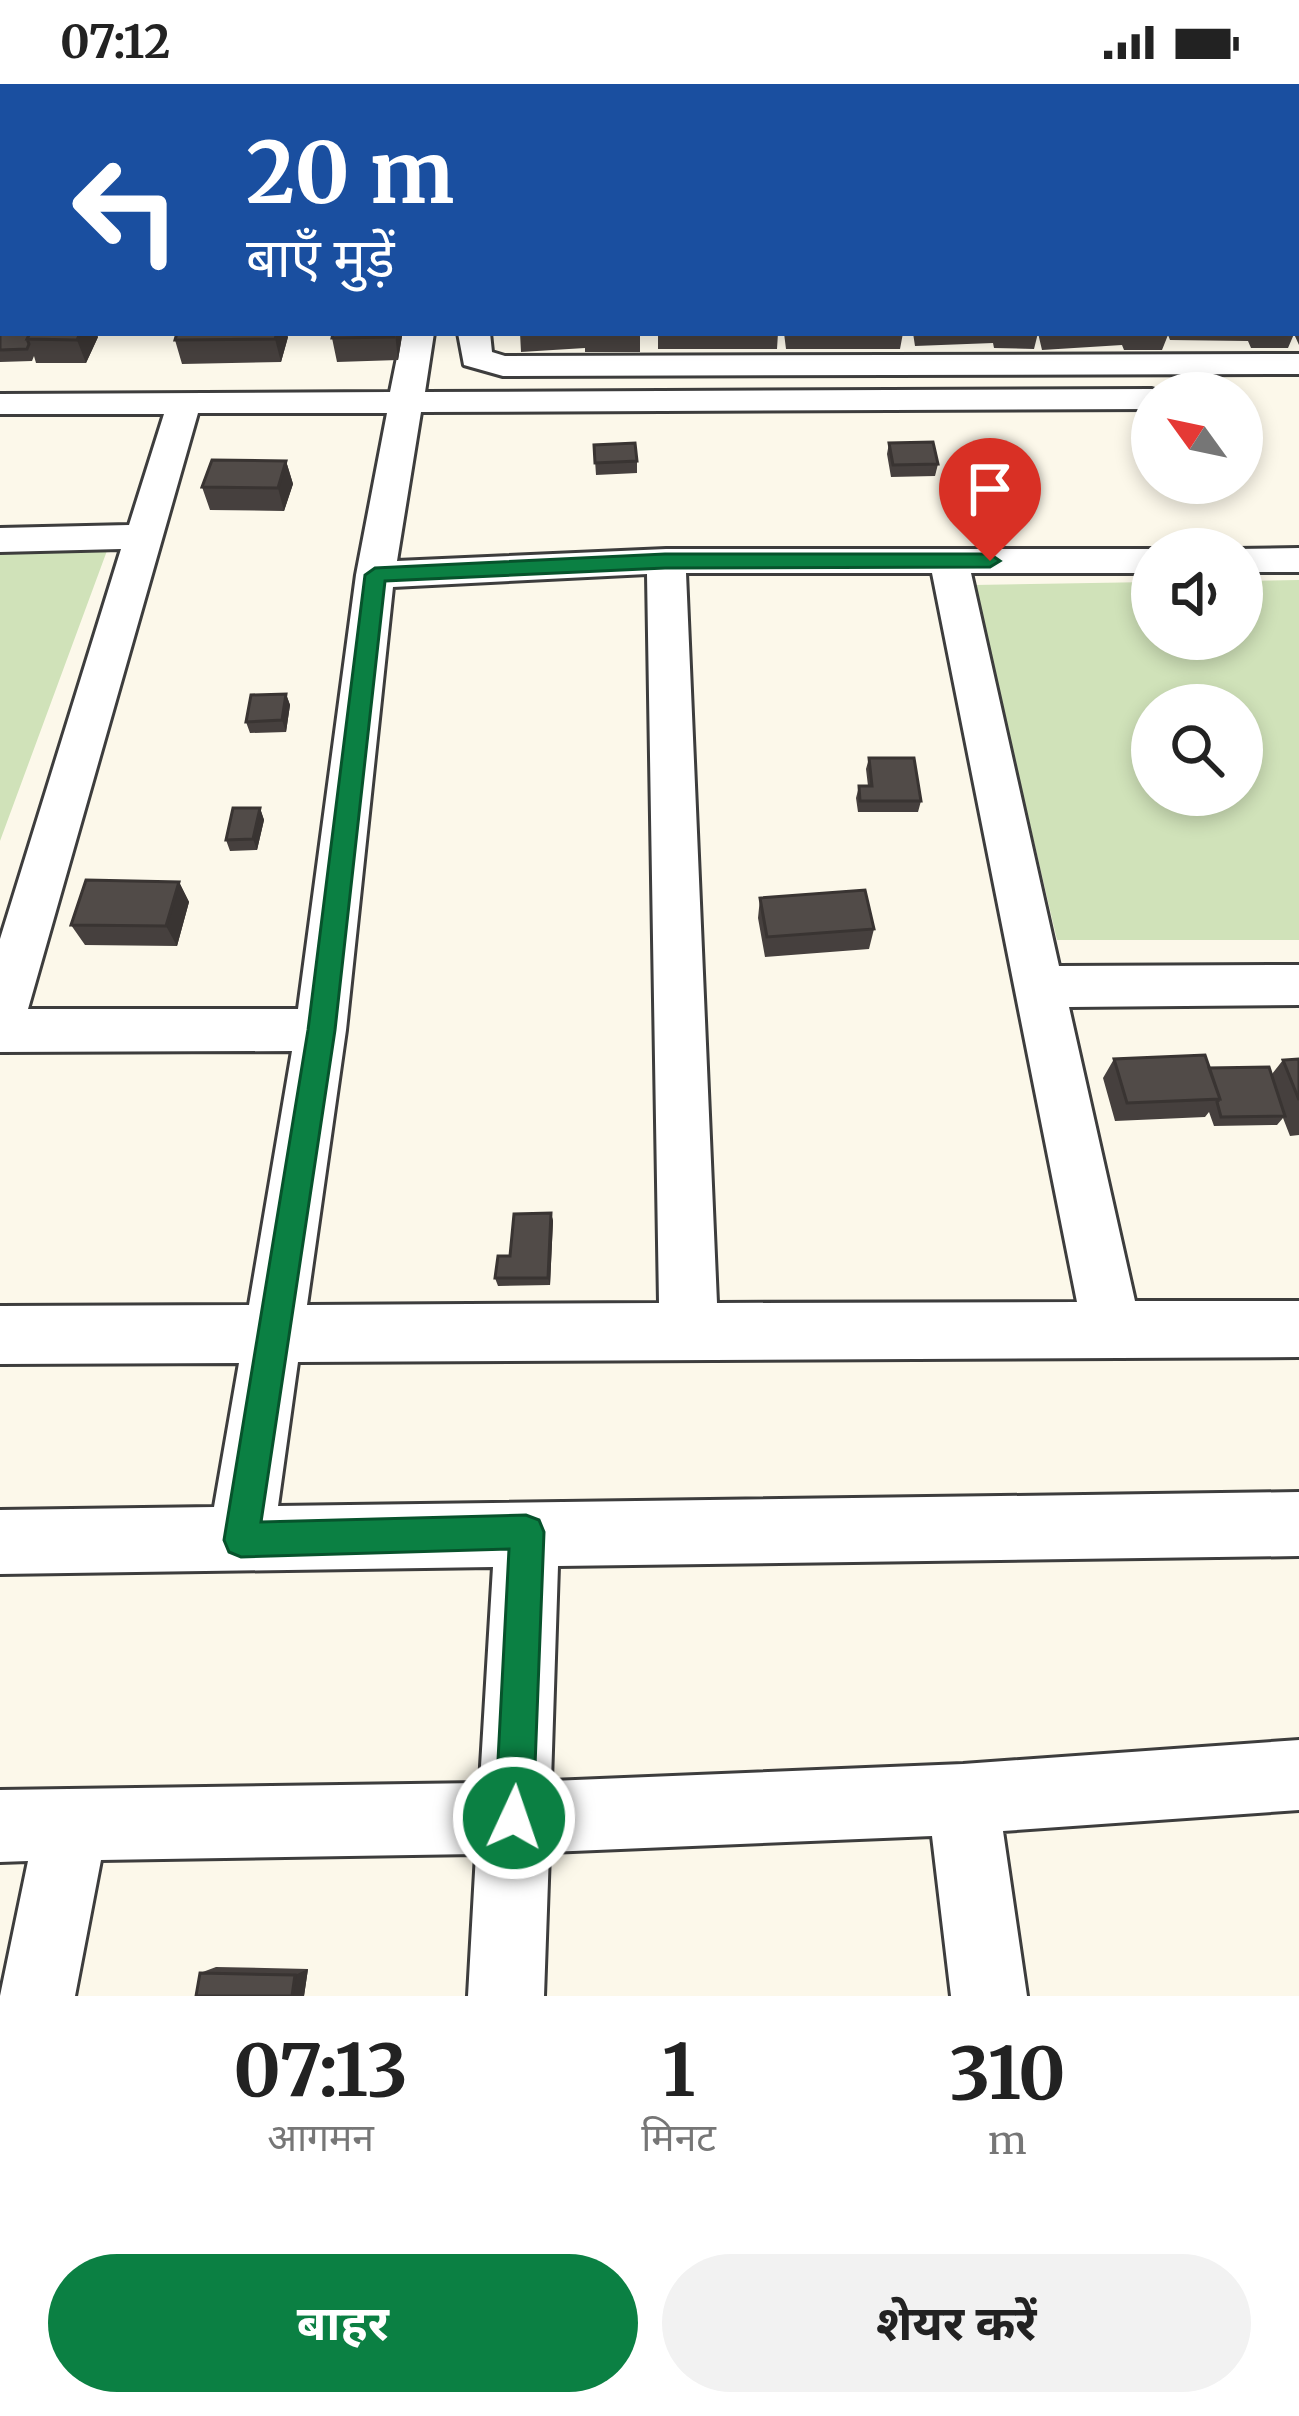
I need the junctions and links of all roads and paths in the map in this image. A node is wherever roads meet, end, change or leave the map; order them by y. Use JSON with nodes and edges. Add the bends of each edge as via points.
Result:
{"nodes":[{"id":1,"x":418,"y":336,"type":"edge"},
{"id":2,"x":474,"y":336,"type":"edge"},
{"id":3,"x":1299,"y":364,"type":"edge"},
{"id":4,"x":1131,"y":399,"type":"edge"},
{"id":5,"x":0,"y":404,"type":"edge"},
{"id":6,"x":406,"y":405,"type":"junction"},
{"id":7,"x":183,"y":407,"type":"junction"},
{"id":8,"x":141,"y":537,"type":"junction"},
{"id":9,"x":0,"y":540,"type":"edge"},
{"id":10,"x":1263,"y":560,"type":"edge"},
{"id":11,"x":1299,"y":560,"type":"edge"},
{"id":12,"x":665,"y":561,"type":"junction"},
{"id":13,"x":949,"y":561,"type":"junction"},
{"id":14,"x":1131,"y":561,"type":"edge"},
{"id":15,"x":375,"y":575,"type":"junction"},
{"id":16,"x":1299,"y":985,"type":"edge"},
{"id":17,"x":1039,"y":987,"type":"junction"},
{"id":18,"x":0,"y":1020,"type":"edge"},
{"id":19,"x":322,"y":1030,"type":"junction"},
{"id":20,"x":0,"y":1031,"type":"edge"},
{"id":21,"x":1299,"y":1329,"type":"edge"},
{"id":22,"x":1112,"y":1331,"type":"junction"},
{"id":23,"x":689,"y":1334,"type":"junction"},
{"id":24,"x":0,"y":1335,"type":"edge"},
{"id":25,"x":273,"y":1336,"type":"junction"},
{"id":26,"x":1299,"y":1524,"type":"edge"},
{"id":27,"x":526,"y":1532,"type":"junction"},
{"id":28,"x":241,"y":1540,"type":"junction"},
{"id":29,"x":0,"y":1542,"type":"edge"},
{"id":30,"x":1299,"y":1775,"type":"edge"},
{"id":31,"x":963,"y":1799,"type":"junction"},
{"id":32,"x":514,"y":1818,"type":"junction"},
{"id":33,"x":0,"y":1826,"type":"edge"},
{"id":34,"x":72,"y":1826,"type":"junction"},
{"id":35,"x":37,"y":1996,"type":"edge"},
{"id":36,"x":506,"y":1996,"type":"edge"},
{"id":37,"x":989,"y":1996,"type":"edge"}],
"edges":[{"from":1,"to":6,"type":"street"},
{"from":2,"to":3,"type":"street","via":[[476,358],[503,365]]},
{"from":4,"to":6,"type":"street"},
{"from":5,"to":7,"type":"street"},
{"from":6,"to":7,"type":"street"},
{"from":6,"to":15,"type":"street"},
{"from":7,"to":8,"type":"street"},
{"from":8,"to":9,"type":"street"},
{"from":8,"to":18,"type":"street"},
{"from":10,"to":11,"type":"street"},
{"from":12,"to":13,"type":"street"},
{"from":12,"to":15,"type":"street"},
{"from":12,"to":23,"type":"street"},
{"from":13,"to":14,"type":"street"},
{"from":13,"to":17,"type":"street"},
{"from":15,"to":19,"type":"street"},
{"from":16,"to":17,"type":"street"},
{"from":17,"to":22,"type":"street"},
{"from":19,"to":20,"type":"street"},
{"from":19,"to":25,"type":"street"},
{"from":21,"to":22,"type":"street"},
{"from":22,"to":23,"type":"street"},
{"from":23,"to":25,"type":"street"},
{"from":24,"to":25,"type":"street"},
{"from":25,"to":28,"type":"street"},
{"from":26,"to":27,"type":"street"},
{"from":27,"to":28,"type":"street"},
{"from":27,"to":32,"type":"street"},
{"from":28,"to":29,"type":"street"},
{"from":30,"to":31,"type":"street"},
{"from":31,"to":32,"type":"street"},
{"from":31,"to":37,"type":"street"},
{"from":32,"to":34,"type":"street"},
{"from":32,"to":36,"type":"street"},
{"from":33,"to":34,"type":"street"},
{"from":34,"to":35,"type":"street"}]}
